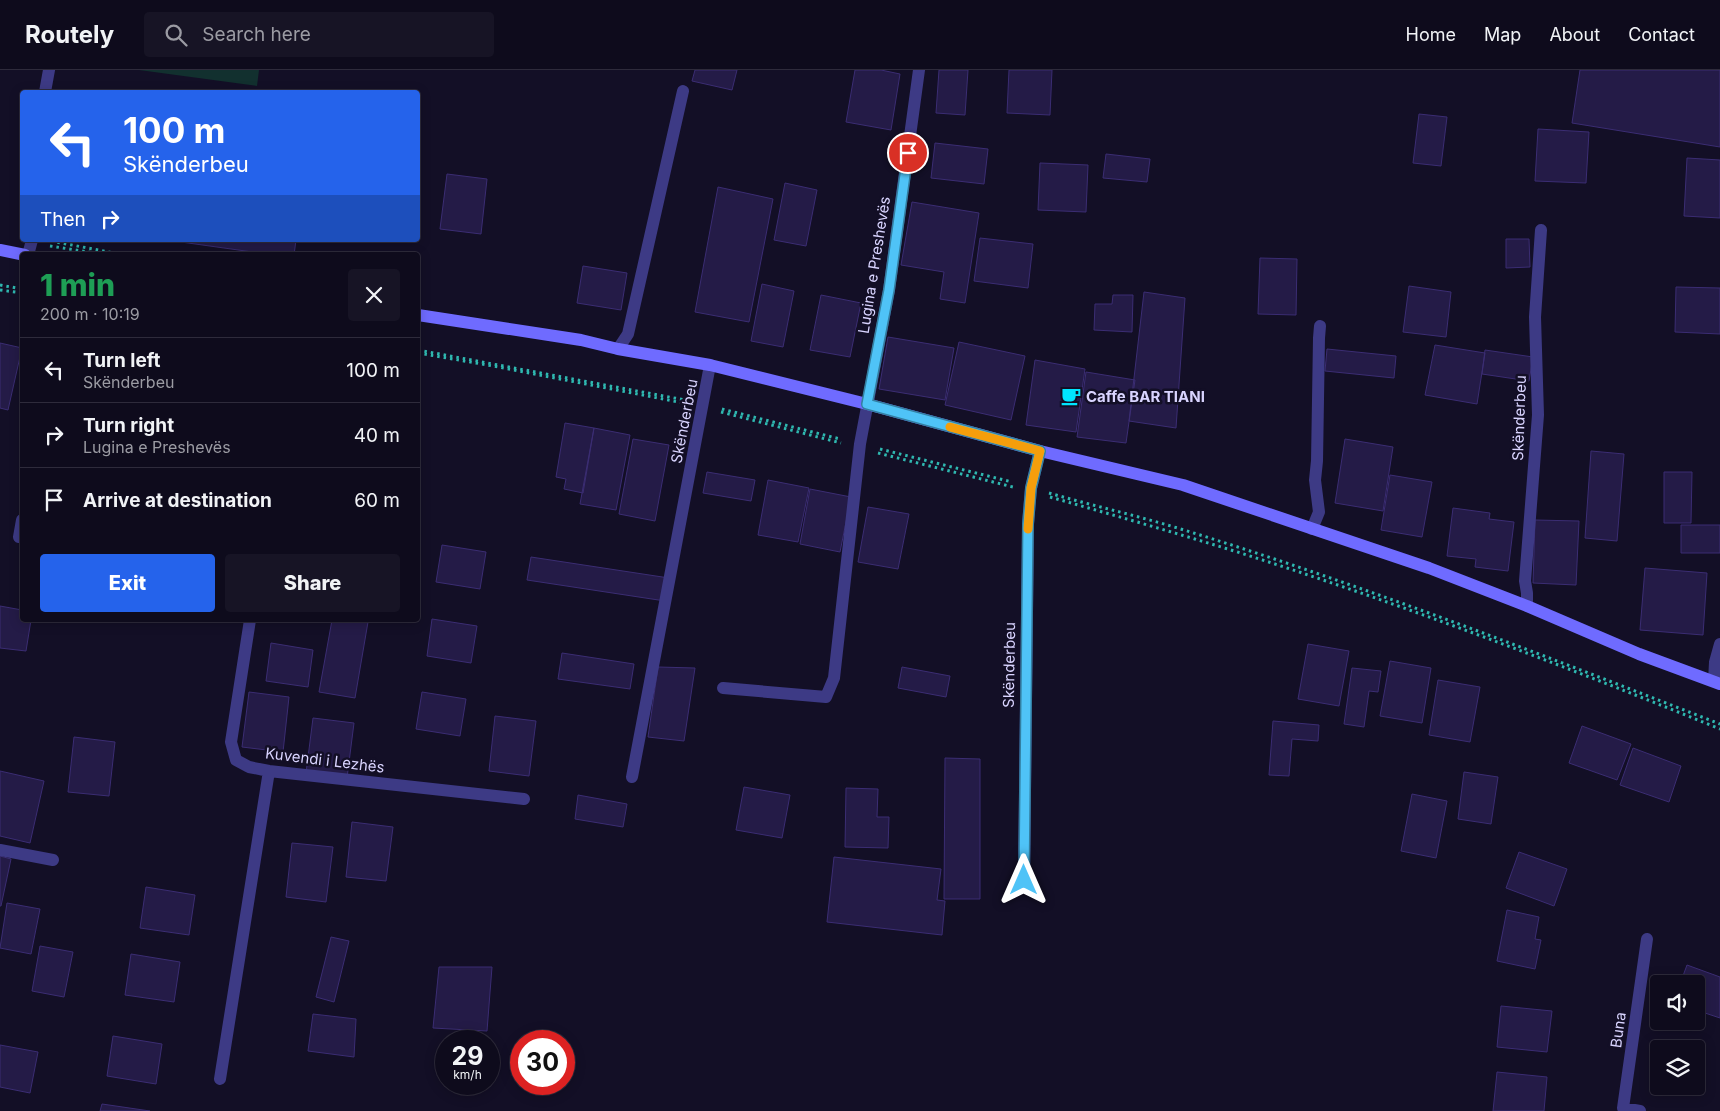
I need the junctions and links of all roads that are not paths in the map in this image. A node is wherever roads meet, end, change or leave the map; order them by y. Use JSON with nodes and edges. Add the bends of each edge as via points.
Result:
{"nodes":[{"id":1,"x":49,"y":70,"type":"edge"},
{"id":2,"x":919,"y":70,"type":"edge"},
{"id":3,"x":45,"y":90,"type":"edge"},
{"id":4,"x":683,"y":91,"type":"dead end"},
{"id":5,"x":1541,"y":230,"type":"dead end"},
{"id":6,"x":31,"y":247,"type":"edge"},
{"id":7,"x":0,"y":250,"type":"edge"},
{"id":8,"x":420,"y":316,"type":"edge"},
{"id":9,"x":1320,"y":326,"type":"dead end"},
{"id":10,"x":618,"y":349,"type":"junction"},
{"id":11,"x":710,"y":365,"type":"junction"},
{"id":12,"x":867,"y":404,"type":"junction"},
{"id":13,"x":1040,"y":451,"type":"junction"},
{"id":14,"x":1312,"y":529,"type":"junction"},
{"id":15,"x":20,"y":531,"type":"edge"},
{"id":16,"x":19,"y":537,"type":"dead end"},
{"id":17,"x":1527,"y":606,"type":"junction"},
{"id":18,"x":250,"y":622,"type":"edge"},
{"id":19,"x":1720,"y":644,"type":"edge"},
{"id":20,"x":1717,"y":682,"type":"edge"},
{"id":21,"x":723,"y":688,"type":"dead end"},
{"id":22,"x":270,"y":771,"type":"junction"},
{"id":23,"x":632,"y":777,"type":"dead end"},
{"id":24,"x":524,"y":799,"type":"dead end"},
{"id":25,"x":0,"y":850,"type":"edge"},
{"id":26,"x":53,"y":860,"type":"dead end"},
{"id":27,"x":1024,"y":880,"type":"dead end"},
{"id":28,"x":1647,"y":939,"type":"dead end"},
{"id":29,"x":220,"y":1079,"type":"dead end"},
{"id":30,"x":1640,"y":1111,"type":"edge"}],
"edges":[{"from":1,"to":3,"type":"street"},
{"from":2,"to":12,"type":"street","name":"Lugina e Preshevës","via":[[889,290]]},
{"from":4,"to":10,"type":"street","via":[[628,334]]},
{"from":5,"to":17,"type":"street","name":"Skënderbeu","via":[[1535,317],[1538,415],[1525,580]]},
{"from":6,"to":7,"type":"main road"},
{"from":8,"to":10,"type":"main road","name":"Skënderbeu","via":[[581,340]]},
{"from":9,"to":14,"type":"street","via":[[1315,480],[1319,512]]},
{"from":10,"to":11,"type":"main road","name":"Skënderbeu"},
{"from":11,"to":12,"type":"main road","name":"Skënderbeu"},
{"from":11,"to":23,"type":"street","name":"Skënderbeu"},
{"from":12,"to":13,"type":"main road","name":"Skënderbeu"},
{"from":12,"to":21,"type":"street","name":"Lugina e Preshevës","via":[[834,678],[826,697]]},
{"from":13,"to":14,"type":"main road","name":"Skënderbeu","via":[[1183,485]]},
{"from":13,"to":27,"type":"street","name":"Skënderbeu","via":[[1031,490],[1028,524]]},
{"from":14,"to":17,"type":"main road","name":"Skënderbeu","via":[[1429,568]]},
{"from":15,"to":16,"type":"street"},
{"from":17,"to":20,"type":"main road","name":"Skënderbeu","via":[[1639,654]]},
{"from":18,"to":22,"type":"street","name":"Kuvendi i Lezhës","via":[[231,742],[236,760]]},
{"from":19,"to":20,"type":"street","name":"Skënderbeu","via":[[1715,662]]},
{"from":22,"to":24,"type":"street","name":"Kuvendi i Lezhës"},
{"from":22,"to":29,"type":"street"},
{"from":25,"to":26,"type":"street"},
{"from":28,"to":30,"type":"street","name":"Buna","via":[[1623,1108]]}]}
